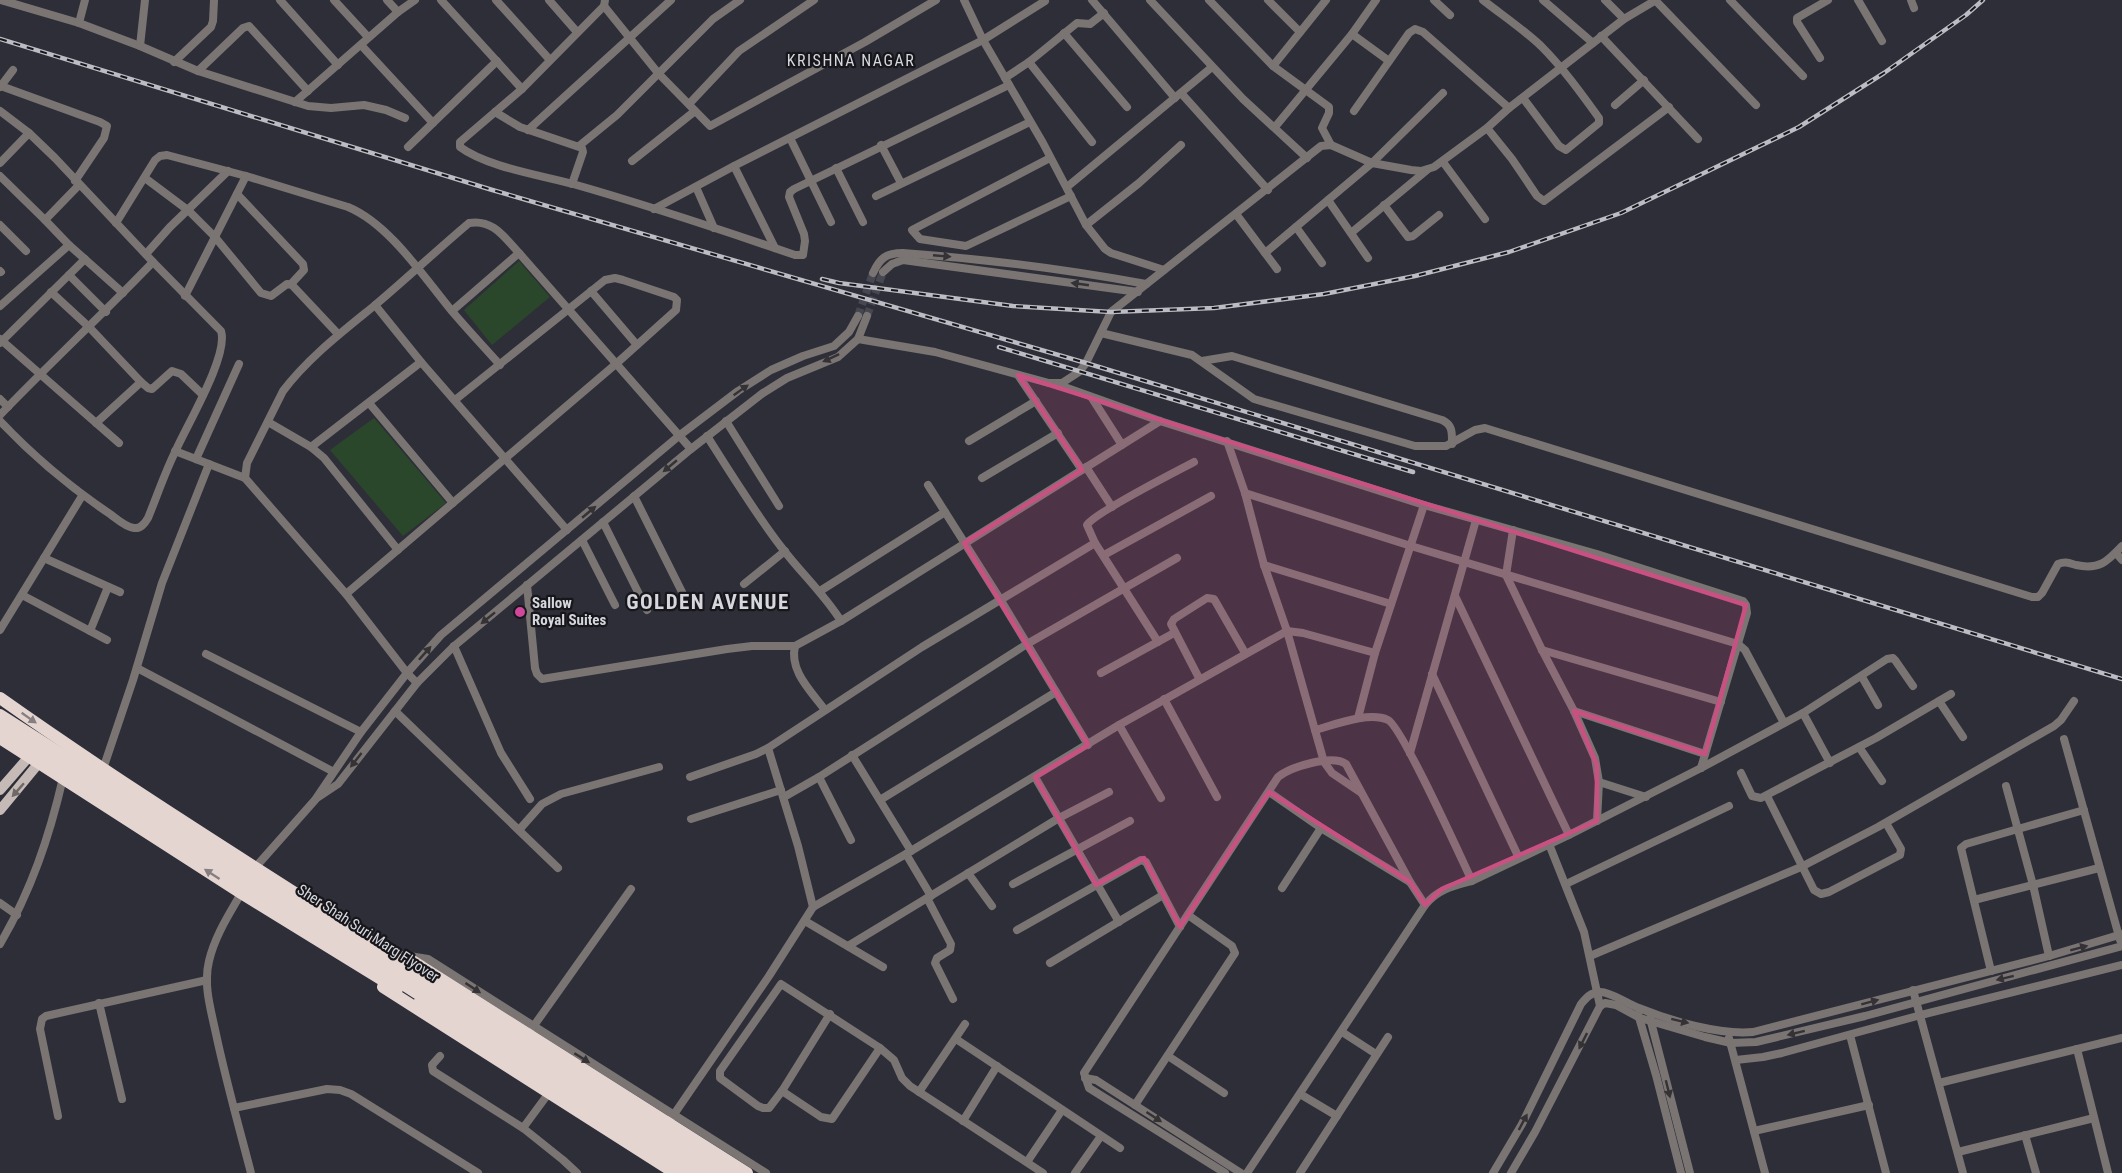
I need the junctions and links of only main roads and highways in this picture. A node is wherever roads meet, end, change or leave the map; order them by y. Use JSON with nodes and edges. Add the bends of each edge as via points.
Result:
{"nodes":[{"id":1,"x":0,"y":698,"type":"edge"},
{"id":2,"x":0,"y":715,"type":"edge"},
{"id":3,"x":0,"y":725,"type":"edge"},
{"id":4,"x":53,"y":736,"type":"junction"},
{"id":5,"x":0,"y":738,"type":"edge"},
{"id":6,"x":34,"y":760,"type":"junction"},
{"id":7,"x":0,"y":790,"type":"edge"},
{"id":8,"x":0,"y":810,"type":"edge"},
{"id":9,"x":369,"y":941,"type":"junction"},
{"id":10,"x":347,"y":959,"type":"junction"},
{"id":11,"x":675,"y":1173,"type":"edge"},
{"id":12,"x":688,"y":1173,"type":"edge"},
{"id":13,"x":705,"y":1173,"type":"edge"},
{"id":14,"x":722,"y":1173,"type":"edge"},
{"id":15,"x":735,"y":1173,"type":"edge"},
{"id":16,"x":747,"y":1173,"type":"edge"}],
"edges":[{"from":1,"to":4,"type":"highway","one_way":true},
{"from":2,"to":14,"type":"highway","name":"Sher Shah Suri Marg Flyover","bridge":true},
{"from":3,"to":13,"type":"highway","name":"Sher Shah Suri Marg Flyover","bridge":true},
{"from":4,"to":6,"type":"main road"},
{"from":4,"to":9,"type":"highway"},
{"from":5,"to":6,"type":"highway"},
{"from":6,"to":7,"type":"main road"},
{"from":6,"to":8,"type":"main road","one_way":true},
{"from":10,"to":6,"type":"highway","one_way":true},
{"from":9,"to":15,"type":"highway"},
{"from":9,"to":16,"type":"highway","bridge":true,"via":[[407,958]]},
{"from":10,"to":11,"type":"highway","bridge":true,"via":[[384,987]]},
{"from":10,"to":12,"type":"highway"}]}
